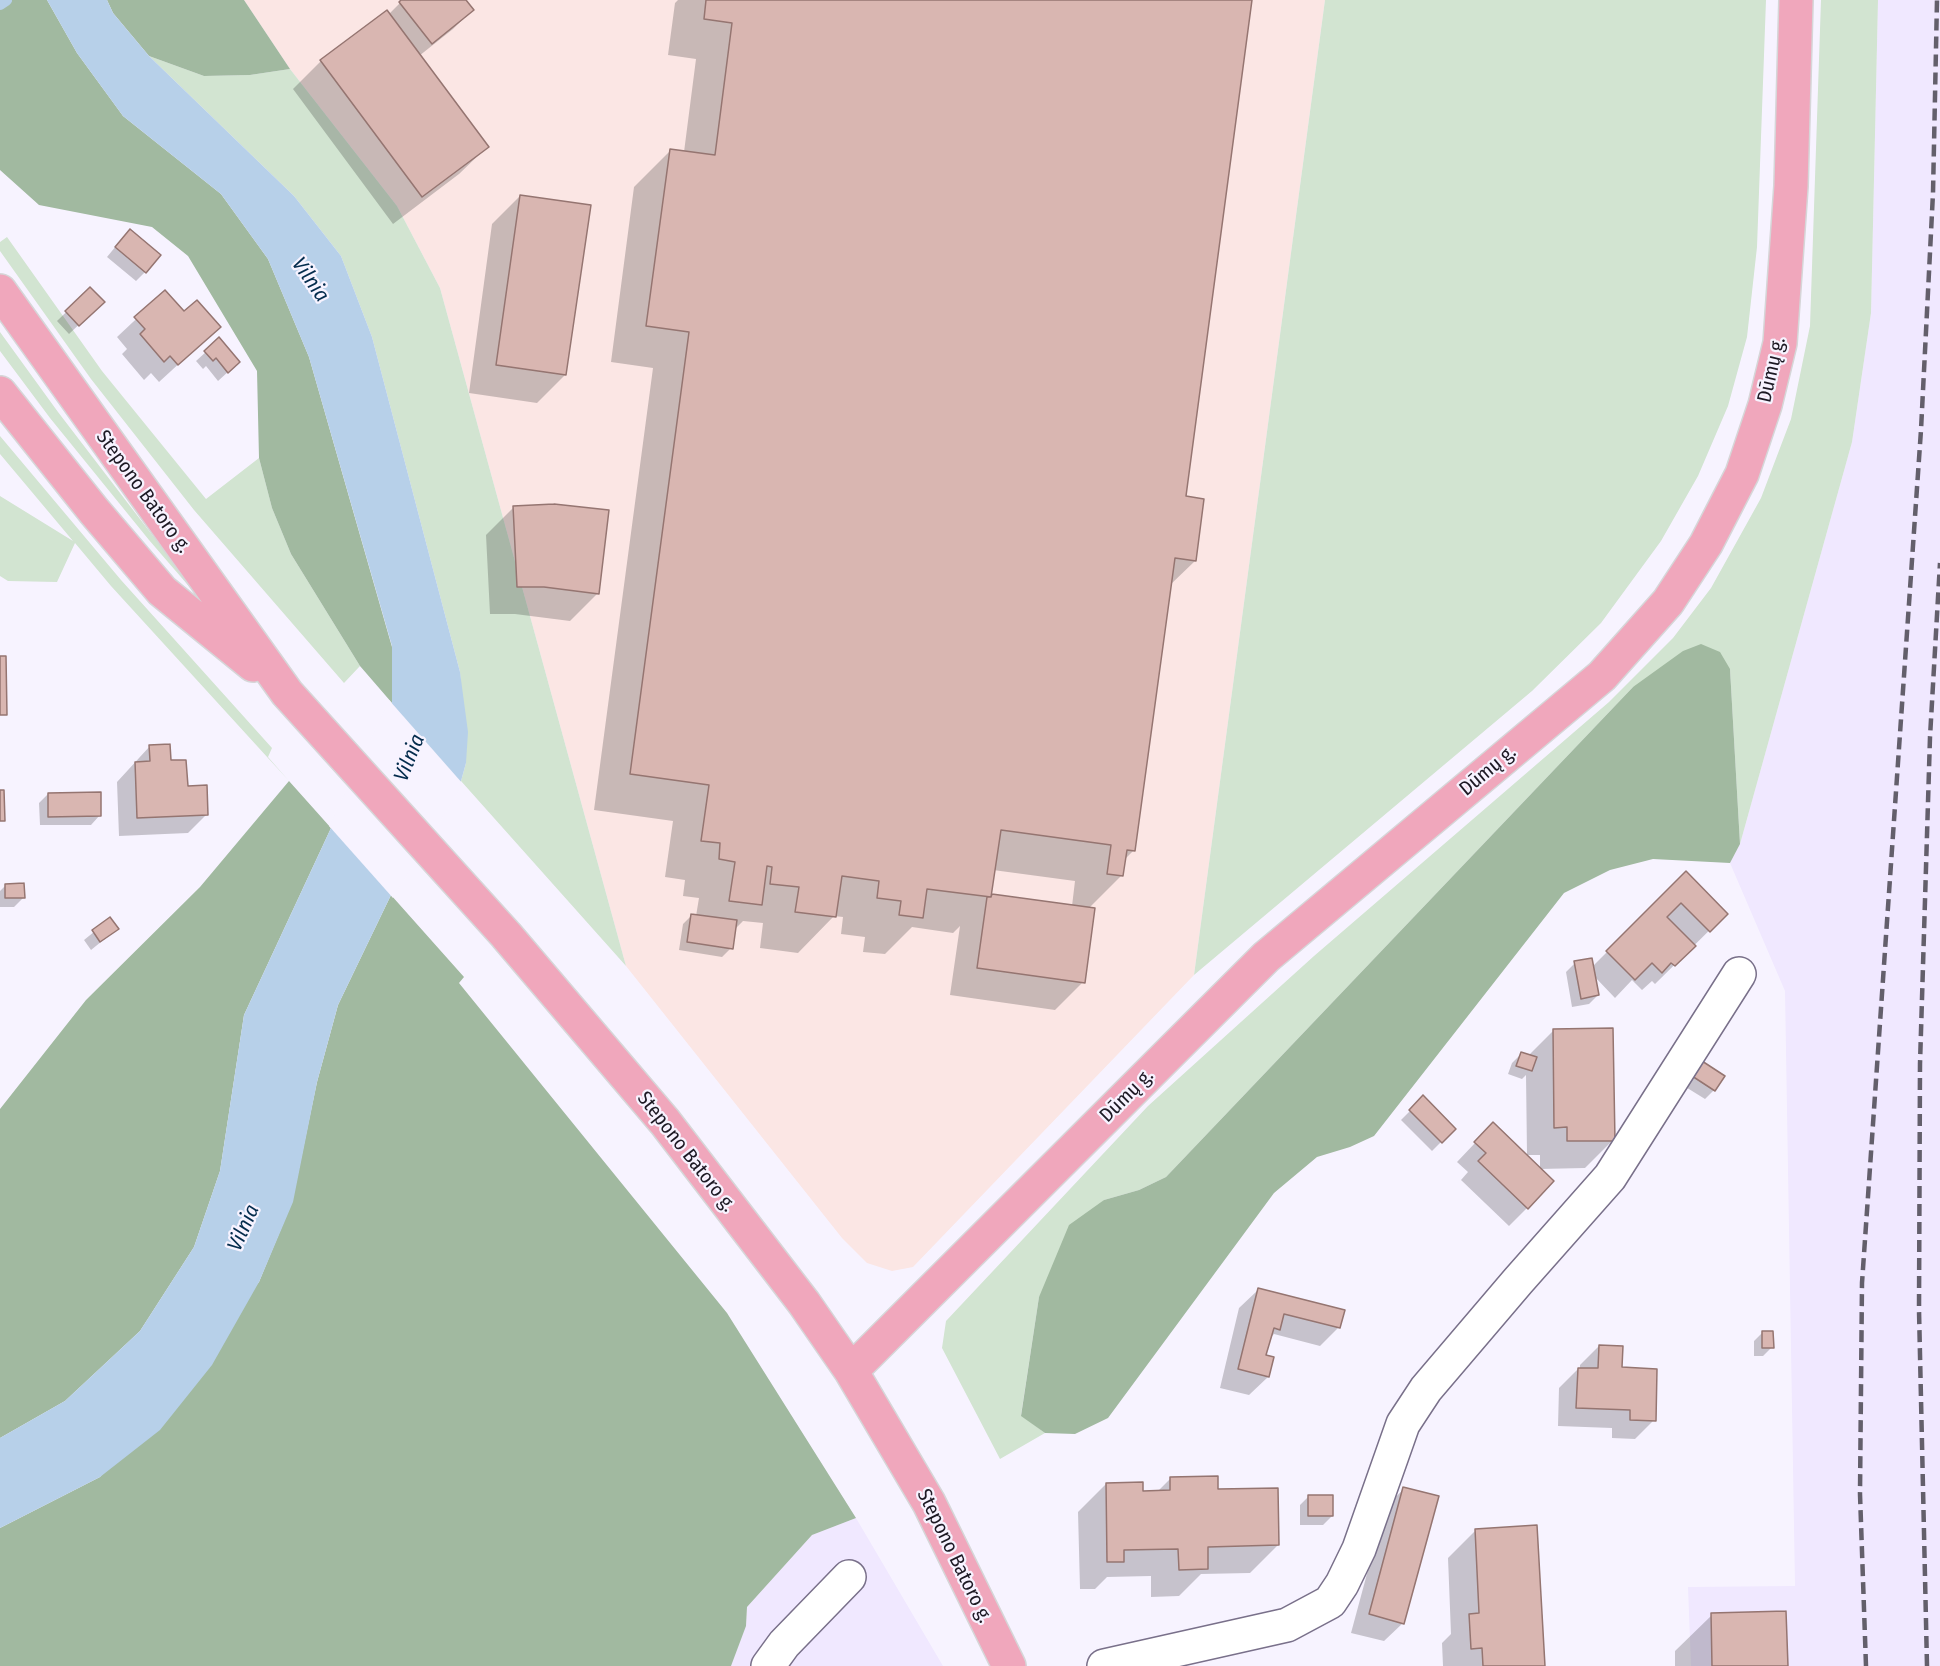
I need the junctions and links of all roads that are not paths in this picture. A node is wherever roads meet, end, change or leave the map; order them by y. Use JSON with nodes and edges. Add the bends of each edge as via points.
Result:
{"nodes":[{"id":1,"x":1796,"y":0,"type":"edge"},
{"id":2,"x":0,"y":291,"type":"edge"},
{"id":3,"x":0,"y":393,"type":"edge"},
{"id":4,"x":287,"y":693,"type":"junction"},
{"id":5,"x":1739,"y":974,"type":"dead end"},
{"id":6,"x":851,"y":1371,"type":"junction"},
{"id":7,"x":849,"y":1577,"type":"dead end"},
{"id":8,"x":768,"y":1666,"type":"edge"},
{"id":9,"x":1009,"y":1666,"type":"edge"},
{"id":10,"x":1104,"y":1666,"type":"edge"}],
"edges":[{"from":1,"to":6,"type":"main road","name":"Dūmų g.","via":[[1791,186],[1780,343],[1742,474],[1706,544],[1668,602],[1602,676],[1266,957]]},
{"from":2,"to":4,"type":"main road","name":"Stepono Batoro g."},
{"from":3,"to":4,"type":"main road","name":"Stepono Batoro g.","via":[[162,591]]},
{"from":4,"to":6,"type":"main road","name":"Stepono Batoro g.","via":[[506,935],[665,1122],[804,1303]]},
{"from":5,"to":10,"type":"street","via":[[1610,1177],[1426,1389],[1403,1424],[1359,1549],[1330,1602],[1287,1625]]},
{"from":6,"to":9,"type":"main road","name":"Stepono Batoro g.","via":[[929,1503]]},
{"from":7,"to":8,"type":"street"}]}
